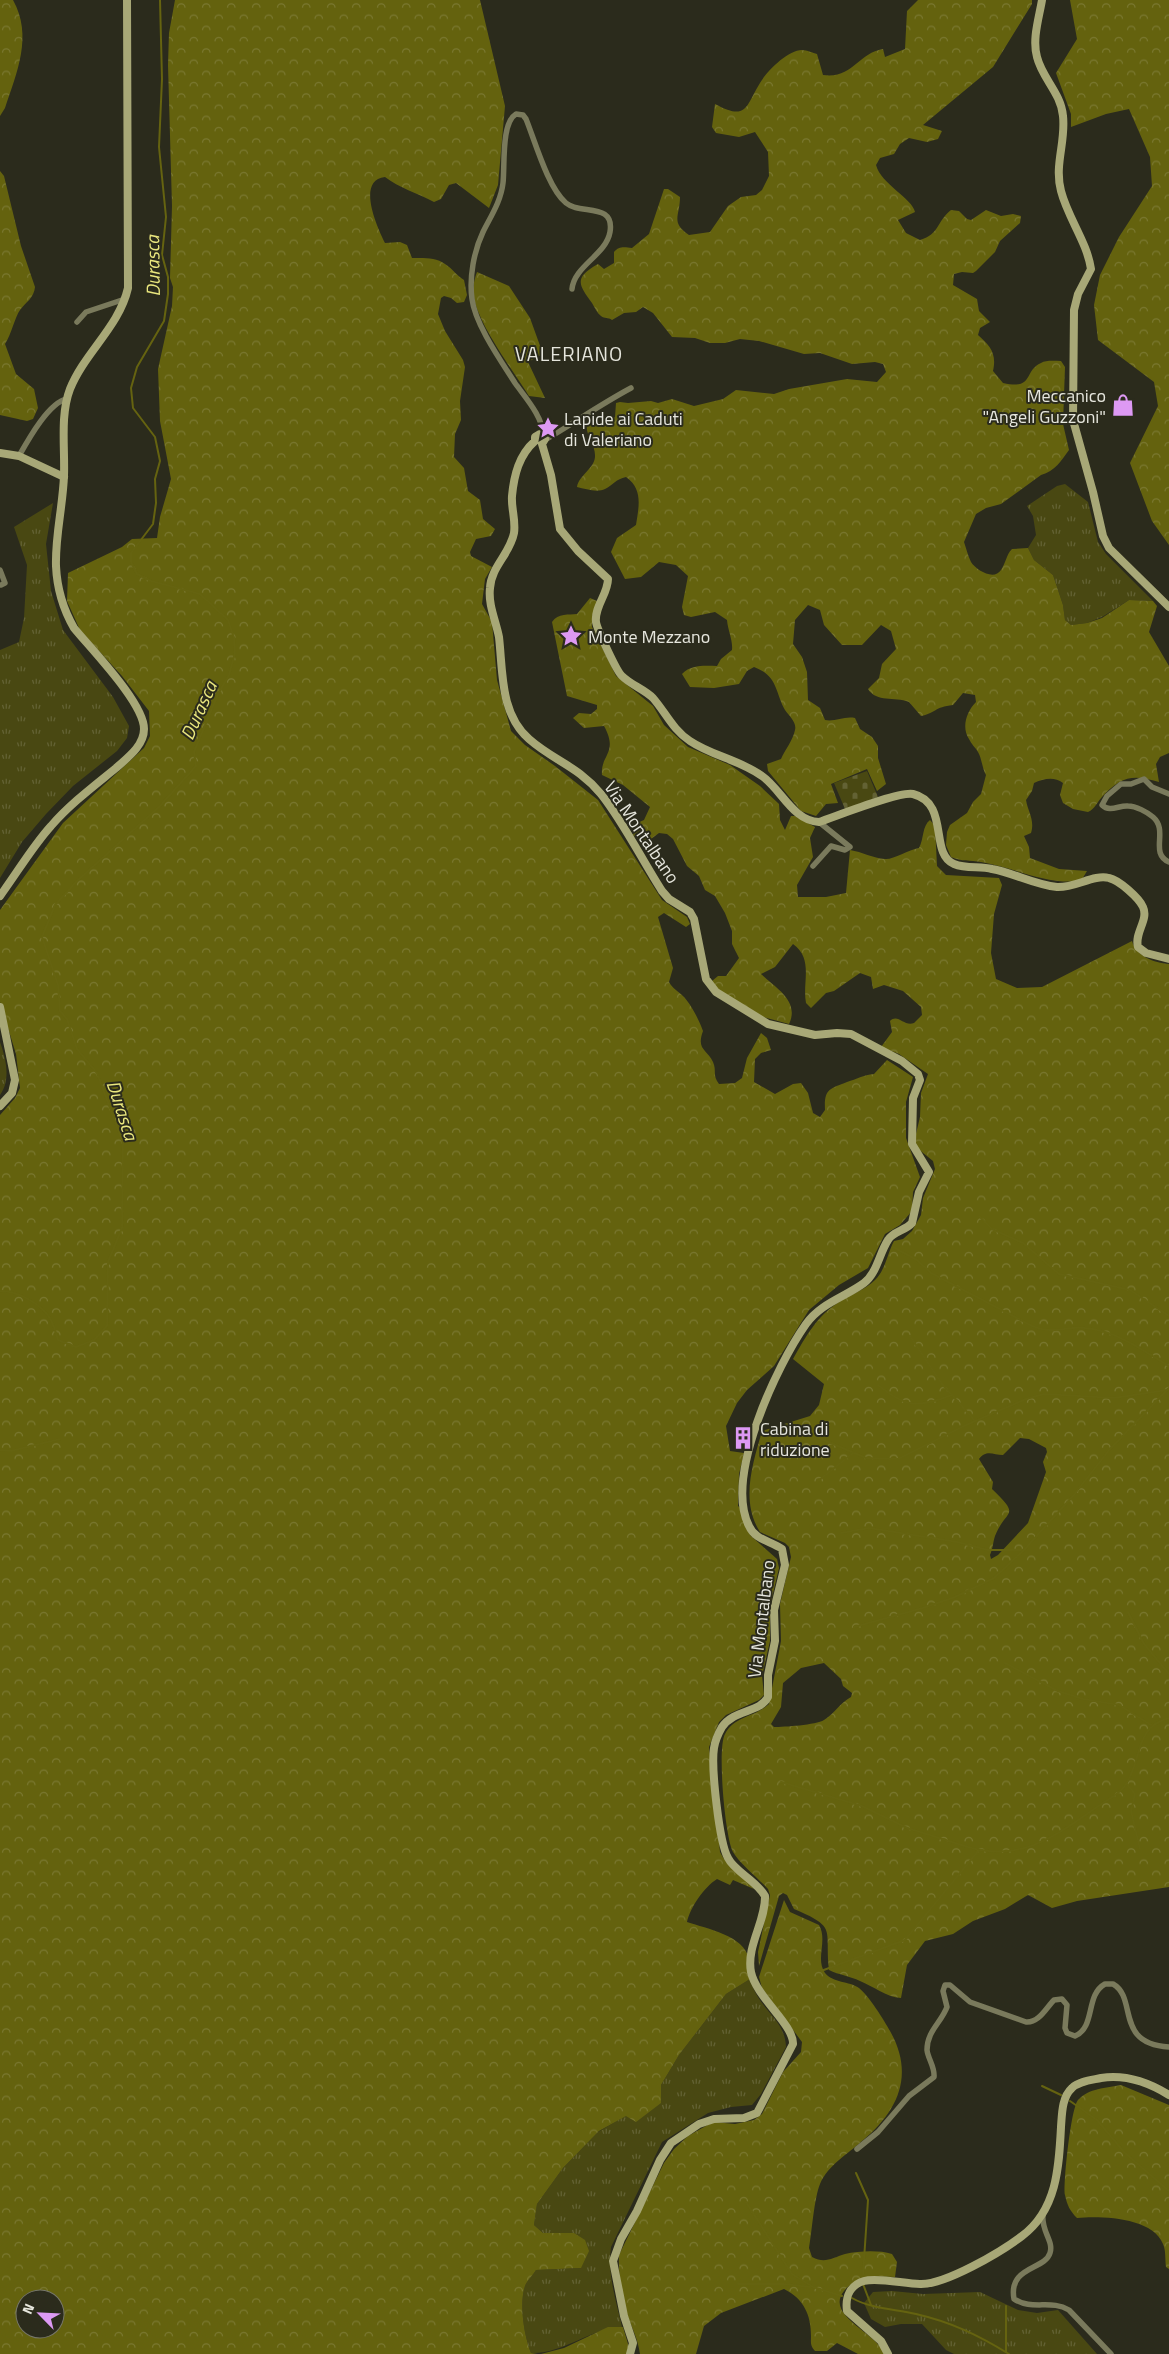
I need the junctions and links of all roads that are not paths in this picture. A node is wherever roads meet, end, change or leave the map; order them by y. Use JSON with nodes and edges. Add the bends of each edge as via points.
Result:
{"nodes":[{"id":1,"x":127,"y":0,"type":"edge"},
{"id":2,"x":1042,"y":0,"type":"edge"},
{"id":3,"x":572,"y":289,"type":"dead end"},
{"id":4,"x":125,"y":299,"type":"junction"},
{"id":5,"x":78,"y":322,"type":"dead end"},
{"id":6,"x":631,"y":388,"type":"dead end"},
{"id":7,"x":67,"y":399,"type":"junction"},
{"id":8,"x":541,"y":440,"type":"junction"},
{"id":9,"x":0,"y":453,"type":"edge"},
{"id":10,"x":19,"y":456,"type":"junction"},
{"id":11,"x":64,"y":477,"type":"junction"},
{"id":12,"x":0,"y":570,"type":"edge"},
{"id":13,"x":1,"y":586,"type":"dead end"},
{"id":14,"x":1169,"y":607,"type":"edge"},
{"id":15,"x":1169,"y":794,"type":"edge"},
{"id":16,"x":819,"y":822,"type":"junction"},
{"id":17,"x":1169,"y":862,"type":"edge"},
{"id":18,"x":812,"y":866,"type":"dead end"},
{"id":19,"x":0,"y":896,"type":"edge"},
{"id":20,"x":1169,"y":959,"type":"edge"},
{"id":21,"x":0,"y":1007,"type":"edge"},
{"id":22,"x":0,"y":1106,"type":"edge"},
{"id":23,"x":1169,"y":2047,"type":"edge"},
{"id":24,"x":1169,"y":2095,"type":"edge"},
{"id":25,"x":857,"y":2149,"type":"dead end"},
{"id":26,"x":1043,"y":2213,"type":"junction"},
{"id":27,"x":630,"y":2354,"type":"edge"},
{"id":28,"x":888,"y":2354,"type":"edge"},
{"id":29,"x":1111,"y":2354,"type":"edge"}],
"edges":[{"from":1,"to":4,"type":"street","via":[[129,279]]},
{"from":2,"to":14,"type":"street","via":[[1036,36],[1037,57],[1063,114],[1058,176],[1091,269],[1074,310],[1073,420],[1106,542]]},
{"from":3,"to":8,"type":"street","via":[[580,272],[605,244],[611,222],[598,210],[578,208],[564,202],[526,120],[521,114],[516,114],[510,118],[506,132],[502,192],[474,257],[472,298],[483,328],[544,428]]},
{"from":4,"to":5,"type":"street","via":[[86,312]]},
{"from":4,"to":7,"type":"street","via":[[115,321],[76,377]]},
{"from":6,"to":8,"type":"street"},
{"from":7,"to":10,"type":"street","via":[[58,402]]},
{"from":7,"to":11,"type":"street"},
{"from":8,"to":16,"type":"street","via":[[560,529],[608,579],[596,624],[621,675],[649,695],[690,742],[757,772],[797,813]]},
{"from":8,"to":27,"type":"street","name":"Via Montalbano","via":[[527,448],[519,461],[512,496],[513,535],[494,572],[490,590],[503,680],[513,720],[528,739],[573,767],[596,788],[662,891],[693,916],[706,979],[716,992],[765,1024],[815,1035],[851,1034],[902,1061],[918,1074],[920,1080],[913,1098],[912,1144],[929,1172],[919,1192],[912,1223],[888,1240],[869,1279],[827,1304],[806,1323],[767,1395],[755,1427],[744,1482],[744,1511],[749,1527],[756,1535],[782,1549],[786,1565],[774,1610],[775,1642],[768,1675],[768,1697],[760,1706],[728,1720],[715,1740],[713,1759],[725,1852],[764,1896],[751,1971],[760,1994],[791,2033],[793,2047],[756,2112],[744,2118],[714,2119],[699,2124],[672,2143],[660,2160],[613,2262],[632,2343]]},
{"from":9,"to":10,"type":"street"},
{"from":10,"to":11,"type":"street"},
{"from":11,"to":19,"type":"street","via":[[56,567],[62,601],[74,628],[135,703],[144,734],[127,758],[50,826]]},
{"from":12,"to":13,"type":"street","via":[[4,583]]},
{"from":15,"to":17,"type":"street","via":[[1152,787],[1144,779],[1121,784],[1102,804],[1109,809],[1131,806],[1153,817],[1160,831],[1158,854]]},
{"from":16,"to":18,"type":"street","via":[[850,847],[846,850],[832,846]]},
{"from":16,"to":20,"type":"street","via":[[901,793],[919,796],[936,814],[944,854],[952,863],[991,868],[1056,887],[1072,886],[1099,877],[1113,879],[1143,908],[1138,947],[1146,953]]},
{"from":21,"to":22,"type":"street","via":[[15,1080],[12,1093]]},
{"from":23,"to":25,"type":"street","via":[[1146,2041],[1134,2031],[1121,1992],[1113,1984],[1105,1984],[1096,1990],[1084,2030],[1075,2036],[1067,2033],[1065,2028],[1068,2005],[1065,2000],[1054,2000],[1039,2017],[1026,2022],[977,2005],[950,1985],[945,1985],[943,1991],[947,2007],[932,2028],[928,2043],[927,2052],[934,2076],[909,2096],[878,2132]]},
{"from":24,"to":26,"type":"street","via":[[1129,2078],[1092,2080],[1072,2088],[1062,2110],[1058,2172]]},
{"from":26,"to":28,"type":"street","via":[[1020,2237],[941,2281],[921,2284],[869,2280],[854,2286],[847,2296],[848,2310],[881,2341]]},
{"from":26,"to":29,"type":"street","via":[[1044,2231],[1051,2252],[1048,2258],[1019,2277],[1014,2299],[1030,2306],[1061,2305]]}]}
